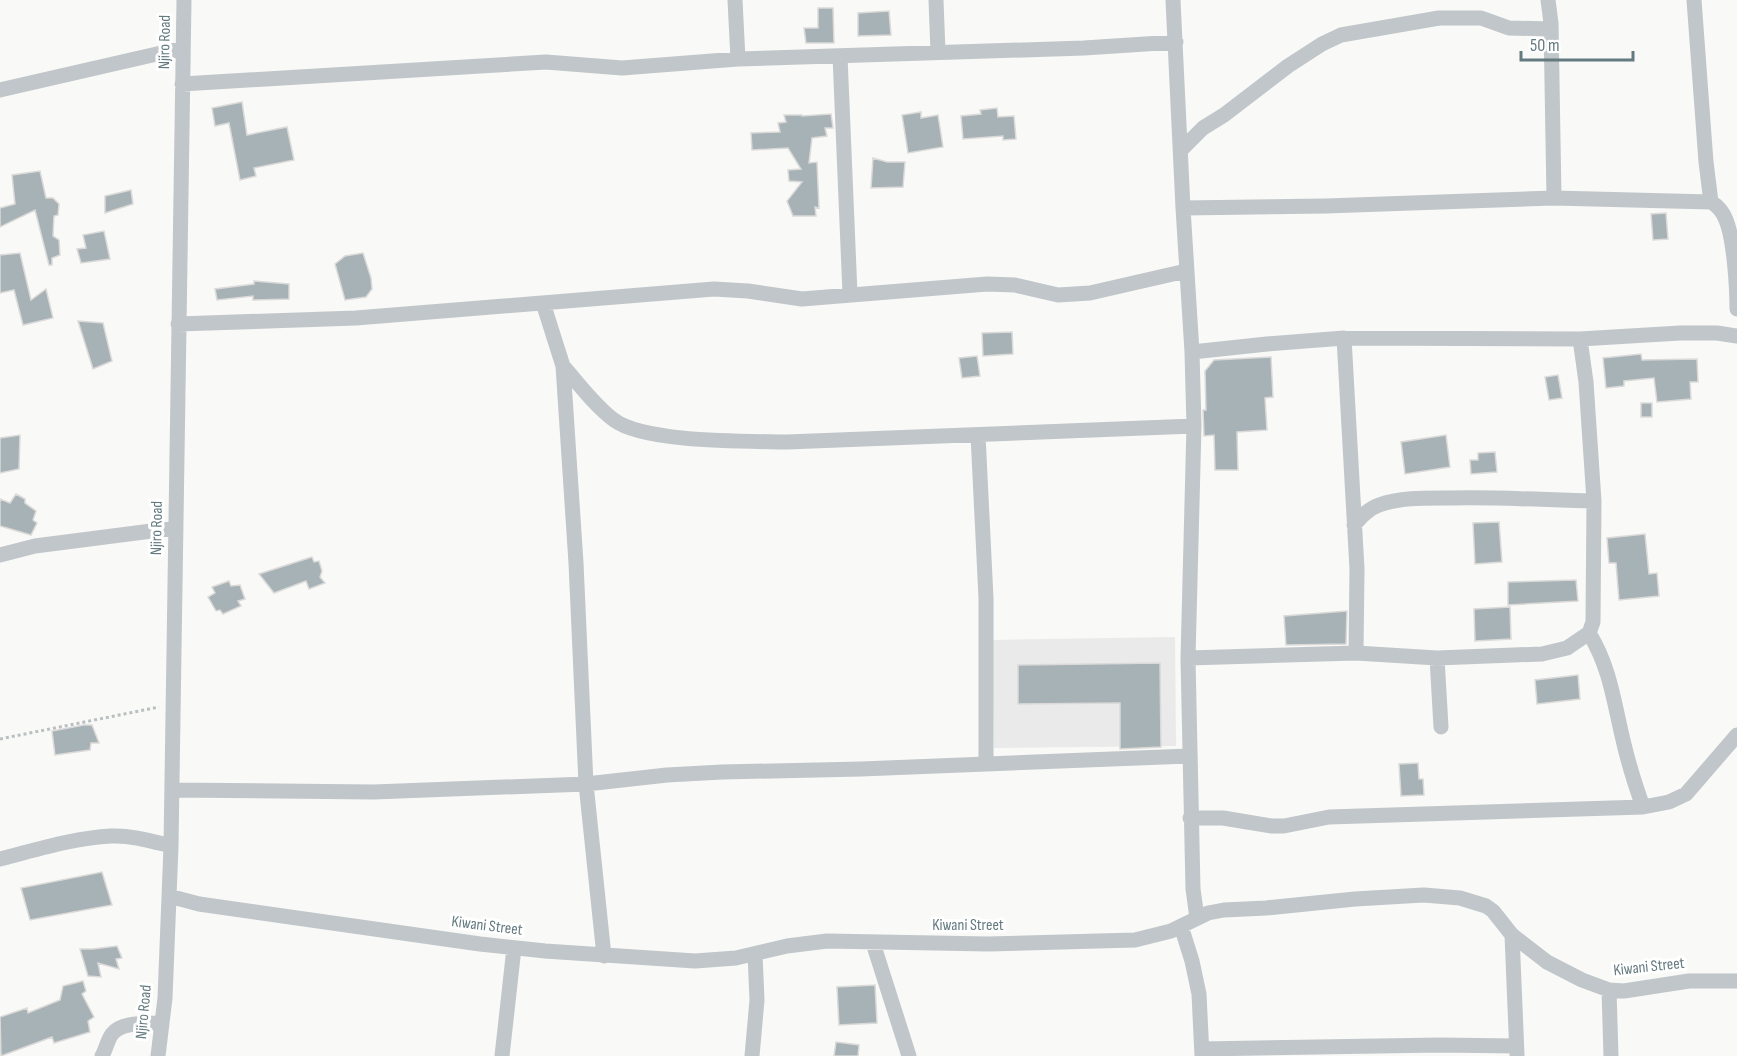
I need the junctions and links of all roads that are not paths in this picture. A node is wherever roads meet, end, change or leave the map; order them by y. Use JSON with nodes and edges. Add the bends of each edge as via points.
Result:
{"nodes":[{"id":1,"x":184,"y":0,"type":"edge"},
{"id":2,"x":735,"y":0,"type":"edge"},
{"id":3,"x":936,"y":0,"type":"edge"},
{"id":4,"x":1173,"y":0,"type":"edge"},
{"id":5,"x":1548,"y":0,"type":"edge"},
{"id":6,"x":1694,"y":0,"type":"edge"},
{"id":7,"x":1551,"y":29,"type":"junction"},
{"id":8,"x":1176,"y":42,"type":"junction"},
{"id":9,"x":183,"y":48,"type":"junction"},
{"id":10,"x":938,"y":52,"type":"junction"},
{"id":11,"x":840,"y":56,"type":"junction"},
{"id":12,"x":738,"y":59,"type":"junction"},
{"id":13,"x":182,"y":84,"type":"junction"},
{"id":14,"x":0,"y":90,"type":"edge"},
{"id":15,"x":1181,"y":150,"type":"junction"},
{"id":16,"x":1554,"y":198,"type":"junction"},
{"id":17,"x":1711,"y":202,"type":"junction"},
{"id":18,"x":1183,"y":208,"type":"junction"},
{"id":19,"x":1186,"y":271,"type":"junction"},
{"id":20,"x":850,"y":294,"type":"junction"},
{"id":21,"x":543,"y":303,"type":"junction"},
{"id":22,"x":1737,"y":309,"type":"edge"},
{"id":23,"x":178,"y":324,"type":"junction"},
{"id":24,"x":1737,"y":336,"type":"edge"},
{"id":25,"x":1344,"y":338,"type":"junction"},
{"id":26,"x":1580,"y":339,"type":"junction"},
{"id":27,"x":1192,"y":352,"type":"junction"},
{"id":28,"x":563,"y":366,"type":"junction"},
{"id":29,"x":1194,"y":426,"type":"junction"},
{"id":30,"x":978,"y":435,"type":"junction"},
{"id":31,"x":1594,"y":501,"type":"junction"},
{"id":32,"x":1354,"y":525,"type":"junction"},
{"id":33,"x":175,"y":528,"type":"junction"},
{"id":34,"x":0,"y":555,"type":"edge"},
{"id":35,"x":1589,"y":633,"type":"junction"},
{"id":36,"x":1356,"y":653,"type":"junction"},
{"id":37,"x":1188,"y":658,"type":"junction"},
{"id":38,"x":1437,"y":658,"type":"junction"},
{"id":39,"x":1441,"y":727,"type":"dead end"},
{"id":40,"x":1737,"y":735,"type":"edge"},
{"id":41,"x":1189,"y":756,"type":"junction"},
{"id":42,"x":986,"y":763,"type":"junction"},
{"id":43,"x":586,"y":784,"type":"junction"},
{"id":44,"x":172,"y":790,"type":"junction"},
{"id":45,"x":1643,"y":807,"type":"junction"},
{"id":46,"x":1190,"y":818,"type":"junction"},
{"id":47,"x":171,"y":846,"type":"junction"},
{"id":48,"x":0,"y":859,"type":"edge"},
{"id":49,"x":169,"y":896,"type":"junction"},
{"id":50,"x":1197,"y":918,"type":"junction"},
{"id":51,"x":1180,"y":926,"type":"junction"},
{"id":52,"x":1512,"y":935,"type":"junction"},
{"id":53,"x":873,"y":943,"type":"junction"},
{"id":54,"x":514,"y":948,"type":"junction"},
{"id":55,"x":754,"y":954,"type":"junction"},
{"id":56,"x":604,"y":956,"type":"junction"},
{"id":57,"x":1737,"y":981,"type":"edge"},
{"id":58,"x":1609,"y":990,"type":"junction"},
{"id":59,"x":162,"y":1023,"type":"junction"},
{"id":60,"x":1517,"y":1051,"type":"edge"},
{"id":61,"x":1202,"y":1052,"type":"edge"},
{"id":62,"x":102,"y":1056,"type":"edge"},
{"id":63,"x":158,"y":1056,"type":"edge"},
{"id":64,"x":502,"y":1056,"type":"edge"},
{"id":65,"x":752,"y":1056,"type":"edge"},
{"id":66,"x":909,"y":1056,"type":"edge"},
{"id":67,"x":1611,"y":1056,"type":"edge"}],
"edges":[{"from":1,"to":9,"type":"street","name":"Njiro Road"},
{"from":2,"to":12,"type":"street"},
{"from":3,"to":10,"type":"street"},
{"from":4,"to":8,"type":"street"},
{"from":5,"to":7,"type":"street"},
{"from":6,"to":17,"type":"street"},
{"from":7,"to":15,"type":"street","via":[[1509,28],[1481,18],[1438,18],[1341,35],[1288,66],[1203,128]]},
{"from":7,"to":16,"type":"street"},
{"from":8,"to":10,"type":"street"},
{"from":8,"to":15,"type":"street"},
{"from":9,"to":13,"type":"street","name":"Njiro Road"},
{"from":9,"to":14,"type":"street"},
{"from":10,"to":11,"type":"street"},
{"from":11,"to":12,"type":"street"},
{"from":11,"to":20,"type":"street"},
{"from":12,"to":13,"type":"street","via":[[622,68],[546,62]]},
{"from":13,"to":23,"type":"street","name":"Njiro Road"},
{"from":15,"to":18,"type":"street"},
{"from":16,"to":17,"type":"street"},
{"from":16,"to":18,"type":"street"},
{"from":17,"to":22,"type":"street","via":[[1722,212],[1729,232]]},
{"from":18,"to":19,"type":"street"},
{"from":19,"to":20,"type":"street","via":[[1090,293],[1058,295],[1015,285],[987,284]]},
{"from":19,"to":27,"type":"street"},
{"from":20,"to":21,"type":"street","via":[[802,299],[714,289]]},
{"from":21,"to":23,"type":"street","via":[[356,318]]},
{"from":21,"to":28,"type":"street"},
{"from":23,"to":33,"type":"street","name":"Njiro Road"},
{"from":24,"to":26,"type":"street","via":[[1680,333]]},
{"from":25,"to":26,"type":"street"},
{"from":25,"to":27,"type":"street"},
{"from":25,"to":32,"type":"street"},
{"from":26,"to":31,"type":"street"},
{"from":27,"to":29,"type":"street"},
{"from":28,"to":30,"type":"street","via":[[614,420],[636,431],[767,441]]},
{"from":28,"to":43,"type":"street"},
{"from":29,"to":30,"type":"street"},
{"from":29,"to":37,"type":"street"},
{"from":30,"to":42,"type":"street","via":[[986,598]]},
{"from":31,"to":32,"type":"street","via":[[1414,498],[1373,508]]},
{"from":31,"to":35,"type":"street","via":[[1593,622]]},
{"from":32,"to":36,"type":"street","via":[[1358,569]]},
{"from":33,"to":34,"type":"street","via":[[35,546]]},
{"from":33,"to":44,"type":"street","name":"Njiro Road"},
{"from":35,"to":38,"type":"street","via":[[1567,648],[1542,654]]},
{"from":35,"to":45,"type":"street","via":[[1608,672],[1624,747]]},
{"from":36,"to":37,"type":"street"},
{"from":36,"to":38,"type":"street"},
{"from":37,"to":41,"type":"street"},
{"from":38,"to":39,"type":"street"},
{"from":40,"to":45,"type":"street","via":[[1686,794]]},
{"from":41,"to":42,"type":"street"},
{"from":41,"to":46,"type":"street"},
{"from":42,"to":43,"type":"street","via":[[722,772]]},
{"from":43,"to":44,"type":"street","via":[[374,792]]},
{"from":43,"to":56,"type":"street"},
{"from":44,"to":47,"type":"street","name":"Njiro Road"},
{"from":45,"to":46,"type":"street","via":[[1340,817],[1284,826]]},
{"from":46,"to":50,"type":"street"},
{"from":47,"to":48,"type":"street","via":[[111,836]]},
{"from":47,"to":49,"type":"street","name":"Njiro Road"},
{"from":49,"to":54,"type":"street","name":"Kiwani Street","via":[[199,904]]},
{"from":49,"to":59,"type":"street","name":"Njiro Road"},
{"from":50,"to":51,"type":"street","name":"Kiwani Street"},
{"from":50,"to":52,"type":"street","name":"Kiwani Street","via":[[1224,910],[1424,895],[1460,898],[1486,906]]},
{"from":51,"to":53,"type":"street","name":"Kiwani Street","via":[[1154,936],[1115,942]]},
{"from":51,"to":61,"type":"street","via":[[1199,994]]},
{"from":52,"to":58,"type":"street","name":"Kiwani Street","via":[[1547,962]]},
{"from":52,"to":60,"type":"street"},
{"from":53,"to":55,"type":"street","name":"Kiwani Street","via":[[811,942]]},
{"from":53,"to":66,"type":"street"},
{"from":54,"to":56,"type":"street","name":"Kiwani Street"},
{"from":54,"to":64,"type":"street"},
{"from":55,"to":56,"type":"street","name":"Kiwani Street","via":[[695,961]]},
{"from":55,"to":65,"type":"street","via":[[757,1000]]},
{"from":57,"to":58,"type":"street","name":"Kiwani Street","via":[[1689,981]]},
{"from":58,"to":67,"type":"street"},
{"from":59,"to":62,"type":"street","via":[[122,1026],[109,1038]]},
{"from":59,"to":63,"type":"street","name":"Njiro Road"},
{"from":60,"to":61,"type":"street","via":[[1440,1045]]}]}
